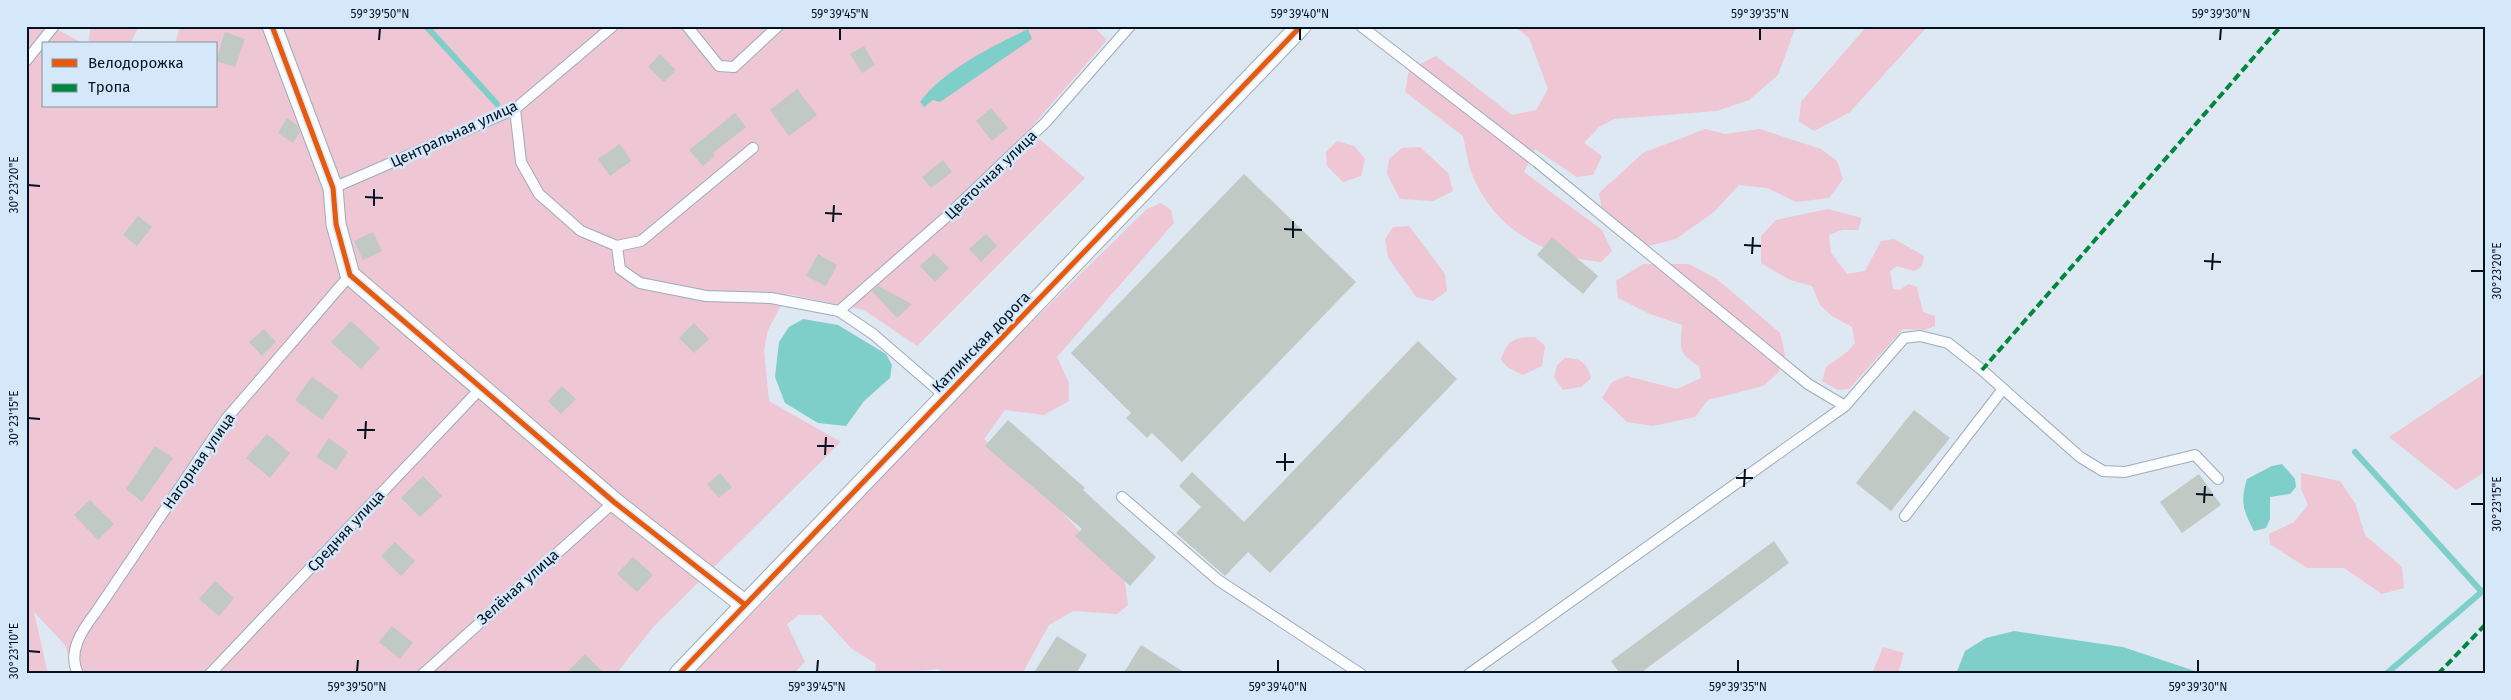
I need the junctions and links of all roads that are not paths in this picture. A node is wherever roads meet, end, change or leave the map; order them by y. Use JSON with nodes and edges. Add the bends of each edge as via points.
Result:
{"nodes":[{"id":1,"x":54,"y":26,"type":"edge"},
{"id":2,"x":272,"y":26,"type":"edge"},
{"id":3,"x":612,"y":26,"type":"edge"},
{"id":4,"x":687,"y":26,"type":"edge"},
{"id":5,"x":778,"y":26,"type":"edge"},
{"id":6,"x":1130,"y":26,"type":"edge"},
{"id":7,"x":1301,"y":26,"type":"edge"},
{"id":8,"x":1361,"y":26,"type":"edge"},
{"id":9,"x":26,"y":61,"type":"edge"},
{"id":10,"x":516,"y":109,"type":"junction"},
{"id":11,"x":753,"y":148,"type":"dead end"},
{"id":12,"x":333,"y":188,"type":"junction"},
{"id":13,"x":617,"y":246,"type":"junction"},
{"id":14,"x":350,"y":275,"type":"junction"},
{"id":15,"x":839,"y":311,"type":"junction"},
{"id":16,"x":481,"y":388,"type":"junction"},
{"id":17,"x":2003,"y":389,"type":"junction"},
{"id":18,"x":946,"y":397,"type":"junction"},
{"id":19,"x":1845,"y":406,"type":"junction"},
{"id":20,"x":2218,"y":480,"type":"dead end"},
{"id":21,"x":1122,"y":497,"type":"dead end"},
{"id":22,"x":614,"y":502,"type":"junction"},
{"id":23,"x":1905,"y":516,"type":"dead end"},
{"id":24,"x":744,"y":604,"type":"junction"},
{"id":25,"x":78,"y":674,"type":"edge"},
{"id":26,"x":210,"y":674,"type":"edge"},
{"id":27,"x":423,"y":674,"type":"edge"},
{"id":28,"x":679,"y":674,"type":"edge"},
{"id":29,"x":1361,"y":674,"type":"edge"},
{"id":30,"x":1469,"y":674,"type":"edge"}],
"edges":[{"from":1,"to":9,"type":"lane"},
{"from":2,"to":12,"type":"street"},
{"from":3,"to":10,"type":"lane","name":"Центральная улица"},
{"from":4,"to":5,"type":"lane","via":[[719,66],[734,67]]},
{"from":6,"to":15,"type":"lane","name":"Цветочная улица","via":[[1046,122],[944,219]]},
{"from":7,"to":18,"type":"street","name":"Катлинская дорога"},
{"from":8,"to":19,"type":"lane","via":[[1537,162],[1808,384]]},
{"from":10,"to":12,"type":"lane","name":"Центральная улица"},
{"from":10,"to":13,"type":"lane","via":[[521,162],[539,194],[582,231]]},
{"from":11,"to":13,"type":"lane","via":[[641,241]]},
{"from":12,"to":14,"type":"street","via":[[336,224]]},
{"from":13,"to":15,"type":"lane","via":[[620,269],[640,283],[706,296],[771,298]]},
{"from":14,"to":16,"type":"street"},
{"from":14,"to":25,"type":"lane","name":"Нагорная улица","via":[[226,419],[80,632],[73,663]]},
{"from":15,"to":18,"type":"lane","via":[[873,334]]},
{"from":16,"to":22,"type":"street"},
{"from":16,"to":26,"type":"lane","name":"Средняя улица"},
{"from":17,"to":19,"type":"lane","via":[[1948,343],[1920,336],[1904,338]]},
{"from":17,"to":20,"type":"lane","via":[[2080,457],[2104,471],[2125,472],[2196,455]]},
{"from":17,"to":23,"type":"lane"},
{"from":18,"to":24,"type":"street","name":"Катлинская дорога"},
{"from":19,"to":30,"type":"lane"},
{"from":21,"to":29,"type":"lane","via":[[1218,580]]},
{"from":22,"to":24,"type":"street"},
{"from":22,"to":27,"type":"lane","name":"Зелёная улица"},
{"from":24,"to":28,"type":"street","name":"Катлинская дорога"}]}
